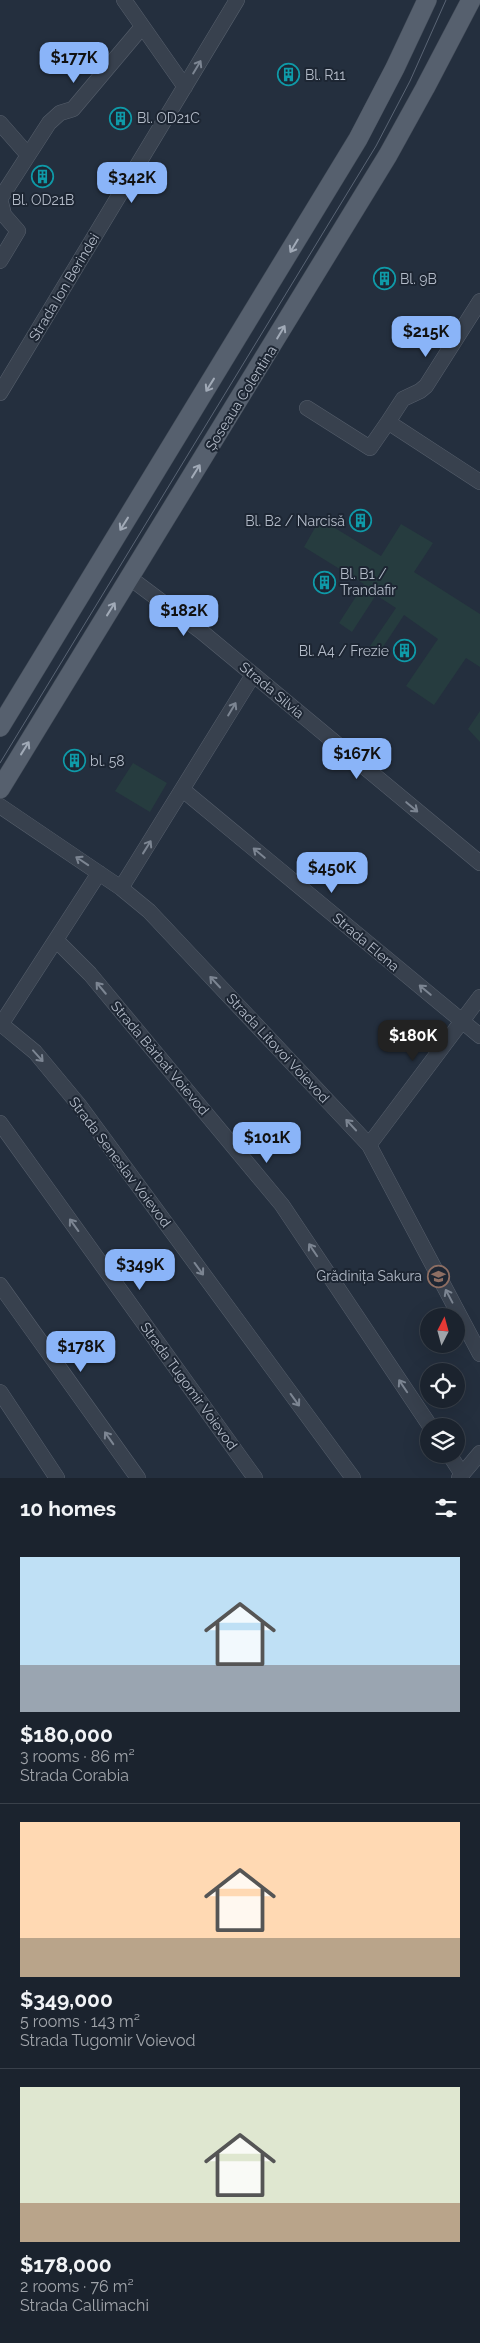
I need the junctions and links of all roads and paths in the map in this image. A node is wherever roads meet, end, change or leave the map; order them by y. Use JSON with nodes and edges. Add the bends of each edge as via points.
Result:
{"nodes":[{"id":1,"x":124,"y":0,"type":"edge"},
{"id":2,"x":237,"y":0,"type":"edge"},
{"id":3,"x":427,"y":0,"type":"edge"},
{"id":4,"x":471,"y":0,"type":"edge"},
{"id":5,"x":142,"y":27,"type":"junction"},
{"id":6,"x":184,"y":87,"type":"junction"},
{"id":7,"x":0,"y":123,"type":"edge"},
{"id":8,"x":28,"y":155,"type":"junction"},
{"id":9,"x":0,"y":261,"type":"edge"},
{"id":10,"x":480,"y":301,"type":"edge"},
{"id":11,"x":0,"y":393,"type":"edge"},
{"id":12,"x":307,"y":408,"type":"dead end"},
{"id":13,"x":388,"y":422,"type":"junction"},
{"id":14,"x":478,"y":477,"type":"edge"},
{"id":15,"x":130,"y":578,"type":"junction"},
{"id":16,"x":253,"y":675,"type":"junction"},
{"id":17,"x":0,"y":727,"type":"edge"},
{"id":18,"x":0,"y":789,"type":"edge"},
{"id":19,"x":183,"y":790,"type":"junction"},
{"id":20,"x":0,"y":806,"type":"edge"},
{"id":21,"x":480,"y":863,"type":"edge"},
{"id":22,"x":99,"y":873,"type":"junction"},
{"id":23,"x":121,"y":888,"type":"junction"},
{"id":24,"x":56,"y":940,"type":"junction"},
{"id":25,"x":480,"y":997,"type":"edge"},
{"id":26,"x":462,"y":1021,"type":"junction"},
{"id":27,"x":1,"y":1025,"type":"edge"},
{"id":28,"x":480,"y":1036,"type":"edge"},
{"id":29,"x":0,"y":1123,"type":"edge"},
{"id":30,"x":369,"y":1145,"type":"junction"},
{"id":31,"x":0,"y":1284,"type":"edge"},
{"id":32,"x":480,"y":1354,"type":"edge"},
{"id":33,"x":0,"y":1392,"type":"edge"},
{"id":34,"x":425,"y":1418,"type":"edge"},
{"id":35,"x":480,"y":1453,"type":"edge"},
{"id":36,"x":454,"y":1463,"type":"edge"},
{"id":37,"x":460,"y":1476,"type":"edge"},
{"id":38,"x":57,"y":1478,"type":"edge"},
{"id":39,"x":138,"y":1478,"type":"edge"},
{"id":40,"x":255,"y":1478,"type":"edge"},
{"id":41,"x":353,"y":1478,"type":"edge"}],
"edges":[{"from":1,"to":5,"type":"street"},
{"from":6,"to":2,"type":"street","name":"Strada Ion Berindei","one_way":true},
{"from":3,"to":17,"type":"main road","one_way":true,"via":[[358,139]]},
{"from":15,"to":4,"type":"main road","name":"Șoseaua Colentina","one_way":true,"via":[[388,155]]},
{"from":5,"to":6,"type":"street"},
{"from":5,"to":8,"type":"street","via":[[73,109],[60,113],[49,122]]},
{"from":6,"to":11,"type":"street","name":"Strada Ion Berindei"},
{"from":7,"to":8,"type":"street"},
{"from":8,"to":9,"type":"street","via":[[0,200],[4,215],[18,231]]},
{"from":10,"to":13,"type":"street","via":[[426,386],[403,400]]},
{"from":12,"to":13,"type":"street","via":[[370,448]]},
{"from":13,"to":14,"type":"street"},
{"from":15,"to":16,"type":"street","name":"Strada Silvia"},
{"from":18,"to":15,"type":"main road","name":"Șoseaua Colentina","one_way":true},
{"from":19,"to":16,"type":"street","one_way":true},
{"from":16,"to":21,"type":"street","name":"Strada Silvia","one_way":true},
{"from":23,"to":19,"type":"street","one_way":true},
{"from":26,"to":19,"type":"street","name":"Strada Elena","one_way":true},
{"from":22,"to":20,"type":"street","name":"Strada Litovoi Voievod","one_way":true},
{"from":22,"to":23,"type":"street","name":"Strada Litovoi Voievod"},
{"from":22,"to":24,"type":"street"},
{"from":30,"to":23,"type":"street","name":"Strada Litovoi Voievod","one_way":true,"via":[[149,911]]},
{"from":24,"to":27,"type":"street"},
{"from":34,"to":24,"type":"street","name":"Strada Bărbat Voievod","one_way":true,"via":[[282,1205],[90,974]]},
{"from":25,"to":26,"type":"street"},
{"from":26,"to":28,"type":"street","name":"Strada Elena"},
{"from":26,"to":30,"type":"street"},
{"from":27,"to":41,"type":"street","name":"Strada Seneslav Voievod","one_way":true,"via":[[35,1052],[79,1105]]},
{"from":40,"to":29,"type":"street","name":"Strada Tugomir Voievod","one_way":true},
{"from":32,"to":30,"type":"street","name":"Strada Litovoi Voievod","one_way":true},
{"from":39,"to":31,"type":"street","one_way":true},
{"from":33,"to":38,"type":"street"},
{"from":35,"to":37,"type":"street"},
{"from":36,"to":37,"type":"street"}]}
